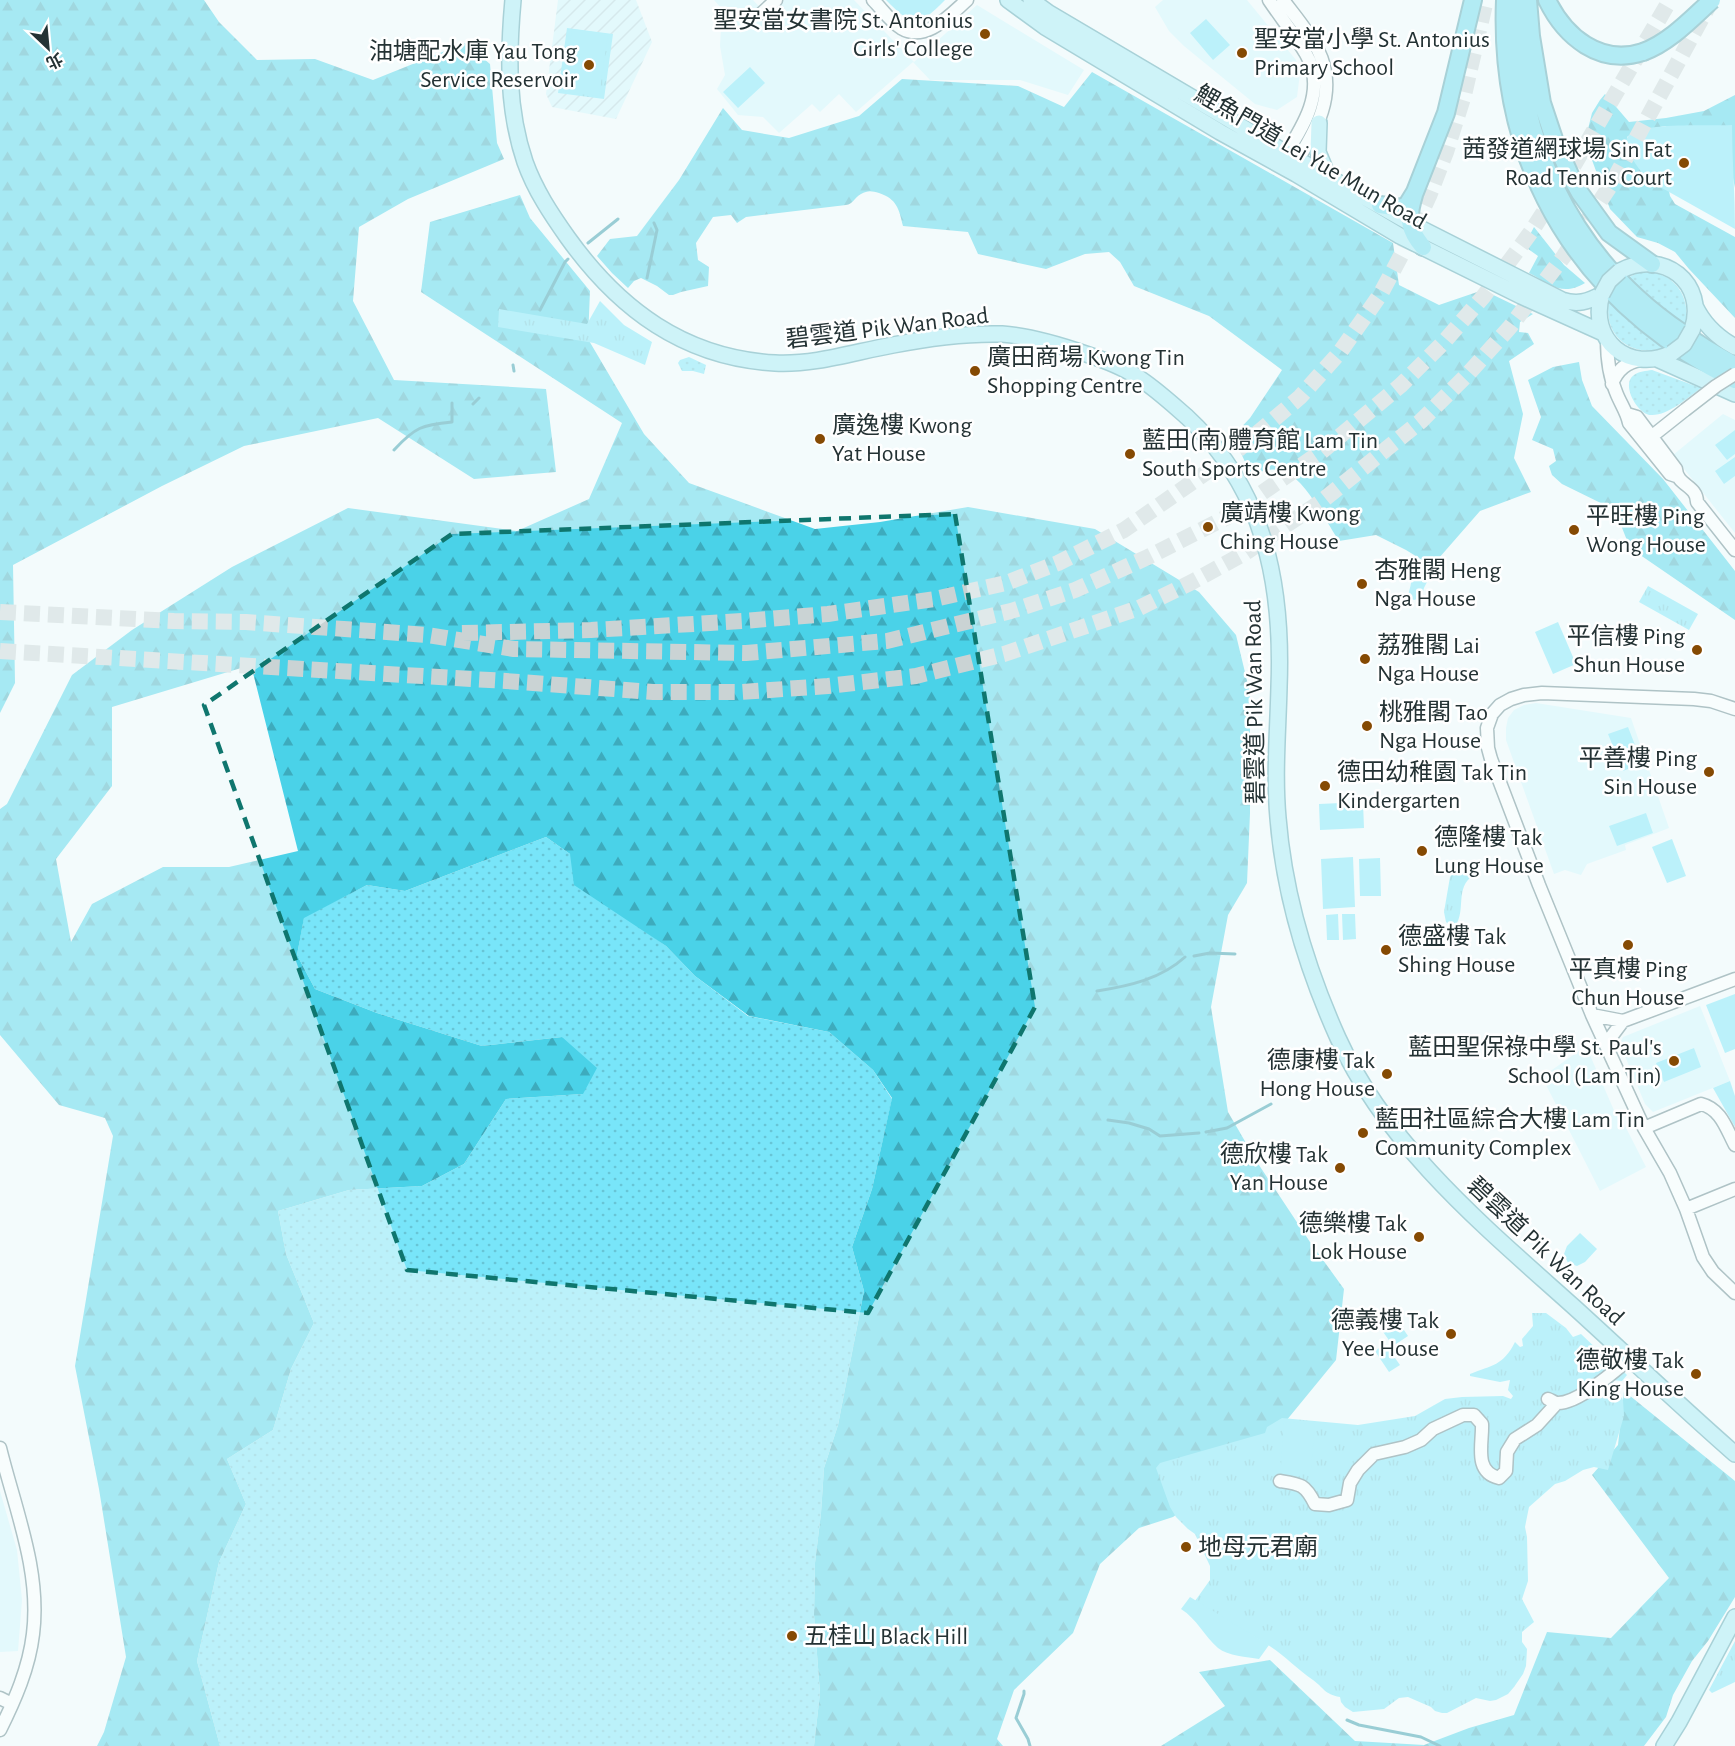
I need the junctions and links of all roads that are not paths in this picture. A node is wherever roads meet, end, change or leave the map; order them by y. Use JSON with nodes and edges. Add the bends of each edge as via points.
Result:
{"nodes":[{"id":1,"x":513,"y":0,"type":"edge"},
{"id":2,"x":776,"y":0,"type":"edge"},
{"id":3,"x":873,"y":0,"type":"edge"},
{"id":4,"x":967,"y":0,"type":"edge"},
{"id":5,"x":1008,"y":0,"type":"edge"},
{"id":6,"x":1031,"y":0,"type":"edge"},
{"id":7,"x":1269,"y":0,"type":"edge"},
{"id":8,"x":1283,"y":0,"type":"edge"},
{"id":9,"x":1473,"y":0,"type":"edge"},
{"id":10,"x":1505,"y":0,"type":"edge"},
{"id":11,"x":1518,"y":0,"type":"edge"},
{"id":12,"x":1528,"y":0,"type":"edge"},
{"id":13,"x":1547,"y":0,"type":"edge"},
{"id":14,"x":1712,"y":0,"type":"edge"},
{"id":15,"x":762,"y":13,"type":"dead end"},
{"id":16,"x":1319,"y":123,"type":"junction"},
{"id":17,"x":1288,"y":162,"type":"junction"},
{"id":18,"x":1328,"y":176,"type":"junction"},
{"id":19,"x":1415,"y":192,"type":"junction"},
{"id":20,"x":1380,"y":205,"type":"junction"},
{"id":21,"x":1410,"y":223,"type":"junction"},
{"id":22,"x":1423,"y":247,"type":"junction"},
{"id":23,"x":1652,"y":264,"type":"junction"},
{"id":24,"x":1602,"y":294,"type":"junction"},
{"id":25,"x":1695,"y":306,"type":"junction"},
{"id":26,"x":1605,"y":337,"type":"junction"},
{"id":27,"x":1735,"y":347,"type":"edge"},
{"id":28,"x":1657,"y":359,"type":"junction"},
{"id":29,"x":1641,"y":360,"type":"junction"},
{"id":30,"x":1735,"y":365,"type":"edge"},
{"id":31,"x":1735,"y":374,"type":"edge"},
{"id":32,"x":1735,"y":380,"type":"edge"},
{"id":33,"x":1612,"y":384,"type":"junction"},
{"id":34,"x":1735,"y":394,"type":"edge"},
{"id":35,"x":1646,"y":437,"type":"junction"},
{"id":36,"x":1735,"y":550,"type":"edge"},
{"id":37,"x":1735,"y":709,"type":"edge"},
{"id":38,"x":1735,"y":979,"type":"edge"},
{"id":39,"x":1592,"y":1015,"type":"junction"},
{"id":40,"x":1623,"y":1022,"type":"junction"},
{"id":41,"x":1607,"y":1047,"type":"junction"},
{"id":42,"x":1644,"y":1128,"type":"junction"},
{"id":43,"x":1735,"y":1145,"type":"edge"},
{"id":44,"x":1735,"y":1189,"type":"edge"},
{"id":45,"x":1686,"y":1209,"type":"junction"},
{"id":46,"x":1735,"y":1293,"type":"edge"},
{"id":47,"x":1629,"y":1359,"type":"junction"},
{"id":48,"x":0,"y":1448,"type":"edge"},
{"id":49,"x":1735,"y":1454,"type":"edge"},
{"id":50,"x":1280,"y":1481,"type":"dead end"},
{"id":51,"x":1735,"y":1617,"type":"edge"},
{"id":52,"x":0,"y":1698,"type":"edge"},
{"id":53,"x":12,"y":1704,"type":"junction"},
{"id":54,"x":0,"y":1730,"type":"edge"},
{"id":55,"x":1664,"y":1746,"type":"edge"}],
"edges":[{"from":1,"to":47,"type":"main road","name":"碧雲道 Pik Wan Road","via":[[509,81],[526,163],[544,204],[581,256],[612,291],[643,317],[672,335],[714,352],[785,364],[916,340],[970,335],[1005,334],[1042,341],[1125,369],[1206,436],[1226,461],[1251,506],[1273,573],[1280,656],[1278,819],[1290,893],[1318,987],[1344,1049],[1390,1124],[1452,1195]]},
{"from":2,"to":15,"type":"street"},
{"from":3,"to":4,"type":"street","via":[[898,26],[917,32],[939,25]]},
{"from":5,"to":17,"type":"main road","name":"鯉魚門道 Lei Yue Mun Road","via":[[1220,132]]},
{"from":6,"to":17,"type":"main road","name":"鯉魚門道 Lei Yue Mun Road"},
{"from":7,"to":17,"type":"street","via":[[1307,55],[1314,87],[1311,105]]},
{"from":8,"to":16,"type":"street","via":[[1322,58],[1326,89]]},
{"from":9,"to":19,"type":"highway","via":[[1446,113]]},
{"from":10,"to":32,"type":"highway","via":[[1504,44],[1513,109],[1533,172],[1563,230],[1598,278],[1635,316]]},
{"from":11,"to":30,"type":"highway","via":[[1519,64],[1526,106],[1538,147],[1564,205],[1595,251],[1631,293],[1668,324]]},
{"from":12,"to":23,"type":"highway","via":[[1542,103],[1571,177],[1610,233]]},
{"from":13,"to":14,"type":"highway","bridge":true,"via":[[1578,41],[1618,56],[1643,52],[1667,39]]},
{"from":16,"to":17,"type":"street"},
{"from":16,"to":18,"type":"main road","via":[[1318,152]]},
{"from":17,"to":18,"type":"main road","name":"鯉魚門道 Lei Yue Mun Road"},
{"from":17,"to":22,"type":"main road","name":"鯉魚門道 Lei Yue Mun Road"},
{"from":18,"to":20,"type":"main road","name":"鯉魚門道 Lei Yue Mun Road"},
{"from":19,"to":20,"type":"highway","via":[[1407,205],[1400,208]]},
{"from":19,"to":21,"type":"highway"},
{"from":20,"to":21,"type":"main road","name":"鯉魚門道 Lei Yue Mun Road"},
{"from":21,"to":22,"type":"highway","via":[[1413,235]]},
{"from":21,"to":24,"type":"main road","name":"鯉魚門道 Lei Yue Mun Road","via":[[1562,300],[1581,303]]},
{"from":22,"to":26,"type":"main road","name":"鯉魚門道 Lei Yue Mun Road"},
{"from":23,"to":24,"type":"main road","bridge":true,"via":[[1635,265],[1620,272]]},
{"from":23,"to":25,"type":"main road","via":[[1681,277],[1691,290]]},
{"from":24,"to":26,"type":"main road","via":[[1598,310]]},
{"from":25,"to":27,"type":"main road","via":[[1708,327]]},
{"from":25,"to":28,"type":"main road","bridge":true,"via":[[1692,330],[1684,344]]},
{"from":26,"to":29,"type":"main road","via":[[1619,352]]},
{"from":26,"to":33,"type":"street"},
{"from":28,"to":29,"type":"main road"},
{"from":28,"to":34,"type":"main road"},
{"from":29,"to":33,"type":"street","via":[[1622,367]]},
{"from":31,"to":35,"type":"street","bridge":true},
{"from":33,"to":35,"type":"street","via":[[1627,414],[1637,417]]},
{"from":35,"to":36,"type":"street","via":[[1676,469],[1691,501],[1697,502]]},
{"from":37,"to":39,"type":"street","via":[[1694,699],[1542,693],[1511,699],[1492,714],[1487,728],[1491,759]]},
{"from":38,"to":40,"type":"street"},
{"from":39,"to":40,"type":"street"},
{"from":39,"to":41,"type":"street"},
{"from":40,"to":41,"type":"street"},
{"from":41,"to":42,"type":"street"},
{"from":42,"to":43,"type":"street","via":[[1701,1104],[1717,1112]]},
{"from":42,"to":45,"type":"street"},
{"from":44,"to":45,"type":"street"},
{"from":45,"to":46,"type":"street","via":[[1703,1257]]},
{"from":47,"to":49,"type":"main road","name":"碧雲道 Pik Wan Road"},
{"from":47,"to":50,"type":"street","via":[[1576,1398],[1552,1401],[1537,1425],[1515,1439],[1507,1452],[1506,1471],[1500,1478],[1492,1476],[1483,1465],[1482,1424],[1474,1415],[1462,1415],[1433,1429],[1421,1440],[1374,1454],[1354,1476],[1347,1500],[1314,1504],[1301,1484]]},
{"from":48,"to":53,"type":"street","via":[[35,1599],[30,1654]]},
{"from":51,"to":55,"type":"main road"},
{"from":52,"to":53,"type":"street"},
{"from":53,"to":54,"type":"street"}]}
